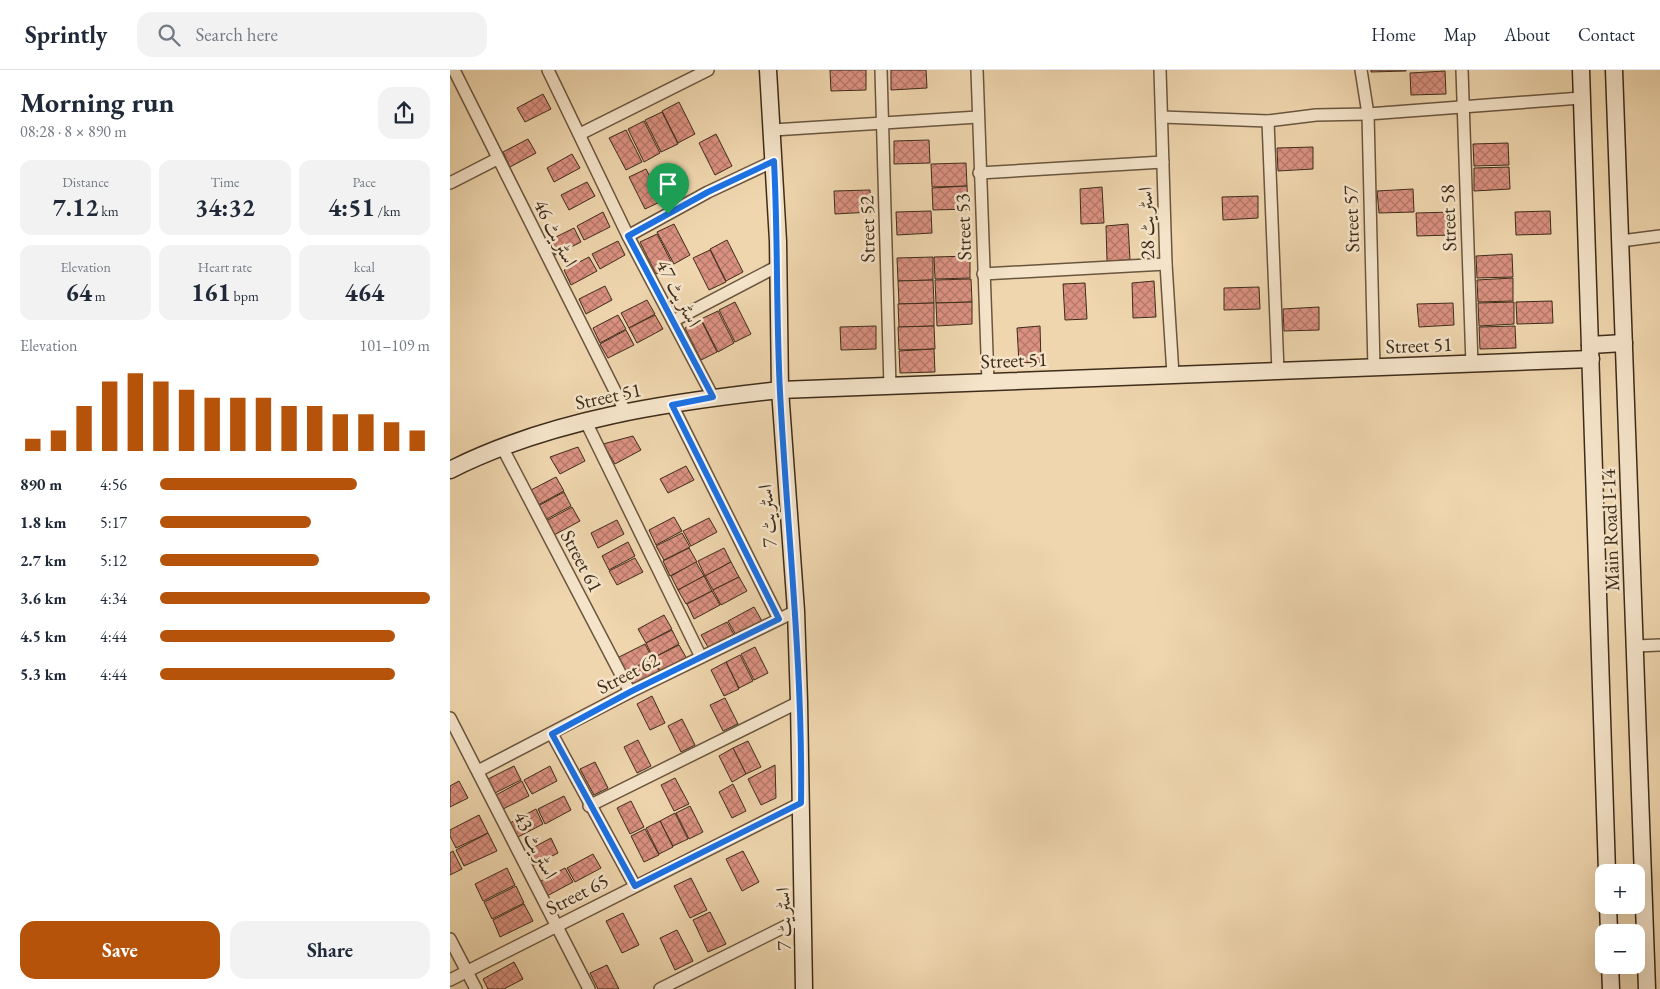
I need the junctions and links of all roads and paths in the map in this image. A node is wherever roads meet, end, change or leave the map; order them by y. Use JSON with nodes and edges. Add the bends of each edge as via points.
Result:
{"nodes":[{"id":1,"x":454,"y":70,"type":"edge"},
{"id":2,"x":548,"y":70,"type":"edge"},
{"id":3,"x":708,"y":70,"type":"edge"},
{"id":4,"x":768,"y":70,"type":"edge"},
{"id":5,"x":881,"y":70,"type":"edge"},
{"id":6,"x":977,"y":70,"type":"edge"},
{"id":7,"x":1160,"y":70,"type":"edge"},
{"id":8,"x":1361,"y":70,"type":"edge"},
{"id":9,"x":1462,"y":70,"type":"edge"},
{"id":10,"x":1581,"y":70,"type":"edge"},
{"id":11,"x":1614,"y":70,"type":"edge"},
{"id":12,"x":1581,"y":98,"type":"junction"},
{"id":13,"x":1463,"y":106,"type":"junction"},
{"id":14,"x":1368,"y":114,"type":"junction"},
{"id":15,"x":978,"y":117,"type":"junction"},
{"id":16,"x":1162,"y":117,"type":"junction"},
{"id":17,"x":1268,"y":121,"type":"junction"},
{"id":18,"x":883,"y":122,"type":"junction"},
{"id":19,"x":773,"y":130,"type":"junction"},
{"id":20,"x":580,"y":134,"type":"junction"},
{"id":21,"x":498,"y":159,"type":"junction"},
{"id":22,"x":774,"y":161,"type":"junction"},
{"id":23,"x":1163,"y":162,"type":"junction"},
{"id":24,"x":980,"y":173,"type":"junction"},
{"id":25,"x":450,"y":183,"type":"edge"},
{"id":26,"x":628,"y":236,"type":"junction"},
{"id":27,"x":1660,"y":236,"type":"edge"},
{"id":28,"x":1620,"y":242,"type":"junction"},
{"id":29,"x":1166,"y":264,"type":"junction"},
{"id":30,"x":778,"y":266,"type":"junction"},
{"id":31,"x":983,"y":274,"type":"junction"},
{"id":32,"x":673,"y":321,"type":"junction"},
{"id":33,"x":1624,"y":344,"type":"junction"},
{"id":34,"x":1590,"y":352,"type":"junction"},
{"id":35,"x":1472,"y":364,"type":"junction"},
{"id":36,"x":1374,"y":368,"type":"junction"},
{"id":37,"x":1278,"y":371,"type":"junction"},
{"id":38,"x":1173,"y":375,"type":"junction"},
{"id":39,"x":988,"y":382,"type":"junction"},
{"id":40,"x":890,"y":388,"type":"junction"},
{"id":41,"x":780,"y":390,"type":"junction"},
{"id":42,"x":713,"y":397,"type":"junction"},
{"id":43,"x":672,"y":405,"type":"junction"},
{"id":44,"x":626,"y":413,"type":"junction"},
{"id":45,"x":586,"y":422,"type":"junction"},
{"id":46,"x":502,"y":447,"type":"junction"},
{"id":47,"x":450,"y":470,"type":"edge"},
{"id":48,"x":796,"y":611,"type":"junction"},
{"id":49,"x":779,"y":619,"type":"junction"},
{"id":50,"x":1636,"y":646,"type":"junction"},
{"id":51,"x":1660,"y":646,"type":"edge"},
{"id":52,"x":701,"y":657,"type":"junction"},
{"id":53,"x":630,"y":692,"type":"junction"},
{"id":54,"x":799,"y":702,"type":"junction"},
{"id":55,"x":450,"y":718,"type":"edge"},
{"id":56,"x":552,"y":734,"type":"junction"},
{"id":57,"x":478,"y":771,"type":"junction"},
{"id":58,"x":801,"y":803,"type":"junction"},
{"id":59,"x":589,"y":806,"type":"junction"},
{"id":60,"x":1607,"y":864,"type":"edge"},
{"id":61,"x":635,"y":886,"type":"junction"},
{"id":62,"x":804,"y":917,"type":"junction"},
{"id":63,"x":556,"y":926,"type":"junction"},
{"id":64,"x":450,"y":939,"type":"edge"},
{"id":65,"x":467,"y":972,"type":"junction"},
{"id":66,"x":1610,"y":974,"type":"edge"},
{"id":67,"x":450,"y":980,"type":"edge"},
{"id":68,"x":476,"y":989,"type":"edge"},
{"id":69,"x":589,"y":989,"type":"edge"},
{"id":70,"x":660,"y":989,"type":"edge"},
{"id":71,"x":804,"y":989,"type":"edge"},
{"id":72,"x":1611,"y":989,"type":"edge"},
{"id":73,"x":1647,"y":989,"type":"edge"}],
"edges":[{"from":1,"to":21,"type":"street","name":"اسٹریٹ 46"},
{"from":2,"to":20,"type":"street","name":"اسٹریٹ 47"},
{"from":3,"to":20,"type":"street"},
{"from":4,"to":19,"type":"street","name":"اسٹریٹ 7"},
{"from":5,"to":18,"type":"street","name":"Street 52"},
{"from":6,"to":15,"type":"street","name":"Street 53"},
{"from":7,"to":16,"type":"street","name":"اسٹریٹ 28"},
{"from":8,"to":14,"type":"street","name":"Street 57"},
{"from":9,"to":13,"type":"street","name":"Street 58"},
{"from":10,"to":12,"type":"street","name":"Main Road I-14"},
{"from":11,"to":28,"type":"street","name":"Main Road I-14"},
{"from":12,"to":13,"type":"street"},
{"from":12,"to":34,"type":"street","name":"Main Road I-14"},
{"from":13,"to":14,"type":"street"},
{"from":13,"to":35,"type":"street","name":"Street 58"},
{"from":14,"to":17,"type":"street","via":[[1316,115]]},
{"from":14,"to":36,"type":"street","name":"Street 57"},
{"from":15,"to":18,"type":"street"},
{"from":15,"to":24,"type":"street","name":"Street 53"},
{"from":16,"to":17,"type":"street"},
{"from":16,"to":23,"type":"street","name":"اسٹریٹ 28"},
{"from":17,"to":37,"type":"street"},
{"from":18,"to":19,"type":"street"},
{"from":18,"to":40,"type":"street","name":"Street 52"},
{"from":19,"to":22,"type":"street","name":"اسٹریٹ 7"},
{"from":20,"to":26,"type":"street","name":"اسٹریٹ 47"},
{"from":21,"to":25,"type":"street"},
{"from":21,"to":44,"type":"street","name":"اسٹریٹ 46"},
{"from":22,"to":26,"type":"street","via":[[708,192]]},
{"from":22,"to":30,"type":"street","name":"اسٹریٹ 7"},
{"from":23,"to":24,"type":"street"},
{"from":23,"to":29,"type":"street","name":"اسٹریٹ 28"},
{"from":24,"to":31,"type":"street","name":"Street 53"},
{"from":26,"to":32,"type":"street","name":"اسٹریٹ 47"},
{"from":27,"to":28,"type":"street"},
{"from":28,"to":33,"type":"street","name":"Main Road I-14"},
{"from":29,"to":31,"type":"street"},
{"from":29,"to":38,"type":"street","name":"اسٹریٹ 28"},
{"from":30,"to":32,"type":"street"},
{"from":30,"to":41,"type":"street","name":"اسٹریٹ 7"},
{"from":31,"to":39,"type":"street","name":"Street 53"},
{"from":32,"to":42,"type":"street","name":"اسٹریٹ 47"},
{"from":33,"to":34,"type":"street","name":"Street 51"},
{"from":33,"to":50,"type":"street","name":"Main Road I-14"},
{"from":34,"to":35,"type":"street","name":"Street 51"},
{"from":34,"to":60,"type":"street","name":"Main Road I-14"},
{"from":35,"to":36,"type":"street","name":"Street 51"},
{"from":36,"to":37,"type":"street","name":"Street 51"},
{"from":37,"to":38,"type":"street","name":"Street 51"},
{"from":38,"to":39,"type":"street","name":"Street 51"},
{"from":39,"to":40,"type":"street","name":"Street 51"},
{"from":40,"to":41,"type":"street","name":"Street 51"},
{"from":41,"to":42,"type":"street","name":"Street 51"},
{"from":41,"to":48,"type":"street","name":"اسٹریٹ 7"},
{"from":42,"to":43,"type":"street","name":"Street 51"},
{"from":43,"to":44,"type":"street","name":"Street 51"},
{"from":43,"to":49,"type":"street"},
{"from":44,"to":45,"type":"street","name":"Street 51"},
{"from":45,"to":46,"type":"street","name":"Street 51"},
{"from":45,"to":52,"type":"street"},
{"from":46,"to":47,"type":"street","name":"Street 51"},
{"from":46,"to":53,"type":"street","name":"Street 61"},
{"from":48,"to":49,"type":"street","name":"Street 62"},
{"from":48,"to":54,"type":"street","name":"اسٹریٹ 7"},
{"from":49,"to":52,"type":"street","name":"Street 62"},
{"from":50,"to":51,"type":"street"},
{"from":50,"to":73,"type":"street","name":"Main Road I-14"},
{"from":52,"to":53,"type":"street","name":"Street 62"},
{"from":53,"to":56,"type":"street","name":"Street 62"},
{"from":54,"to":58,"type":"street","name":"اسٹریٹ 7"},
{"from":54,"to":59,"type":"street"},
{"from":55,"to":57,"type":"street","name":"اسٹریٹ 43"},
{"from":56,"to":57,"type":"street","name":"Street 62"},
{"from":56,"to":59,"type":"street"},
{"from":57,"to":63,"type":"street","name":"اسٹریٹ 43"},
{"from":58,"to":61,"type":"street","name":"Street 65"},
{"from":58,"to":62,"type":"street","name":"اسٹریٹ 7"},
{"from":59,"to":61,"type":"street"},
{"from":61,"to":63,"type":"street","name":"Street 65"},
{"from":62,"to":70,"type":"street"},
{"from":62,"to":71,"type":"street","name":"اسٹریٹ 7"},
{"from":63,"to":65,"type":"street","name":"Street 65"},
{"from":63,"to":69,"type":"street","name":"اسٹریٹ 43"},
{"from":64,"to":65,"type":"street"},
{"from":65,"to":67,"type":"street","name":"Street 65"},
{"from":65,"to":68,"type":"street"},
{"from":66,"to":72,"type":"street"}]}
